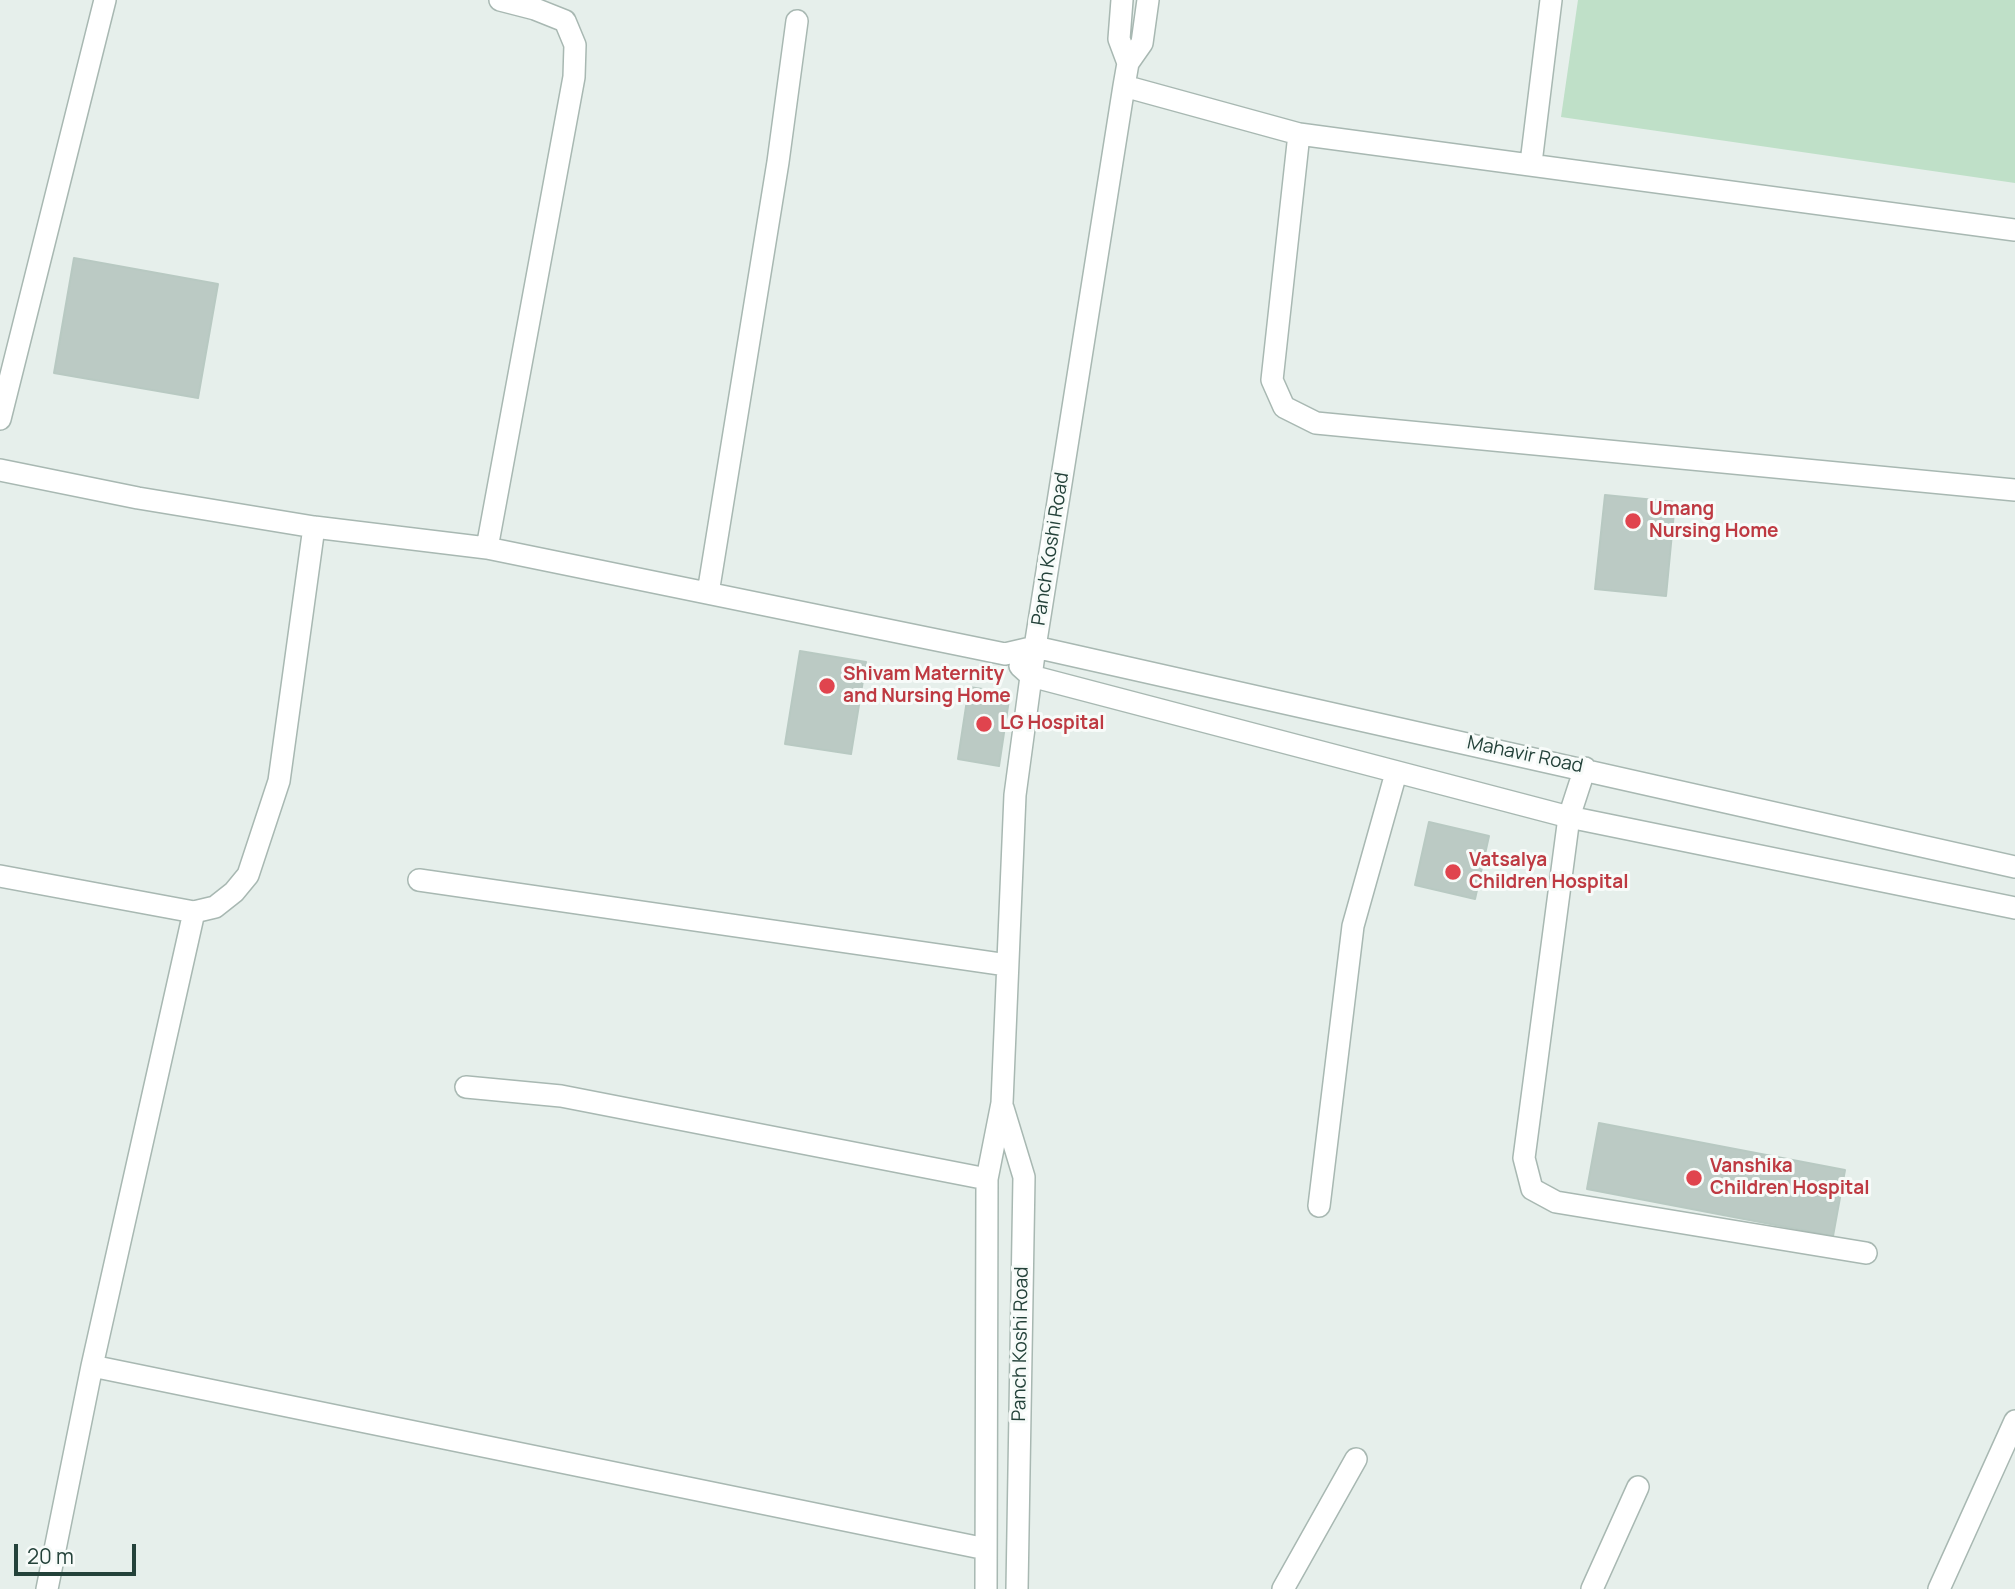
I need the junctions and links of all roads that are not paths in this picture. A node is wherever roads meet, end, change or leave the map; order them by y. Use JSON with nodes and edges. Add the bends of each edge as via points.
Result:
{"nodes":[{"id":1,"x":105,"y":0,"type":"edge"},
{"id":2,"x":499,"y":0,"type":"edge"},
{"id":3,"x":1122,"y":0,"type":"edge"},
{"id":4,"x":1148,"y":0,"type":"edge"},
{"id":5,"x":1551,"y":0,"type":"edge"},
{"id":6,"x":797,"y":20,"type":"dead end"},
{"id":7,"x":1128,"y":63,"type":"junction"},
{"id":8,"x":1125,"y":86,"type":"junction"},
{"id":9,"x":1299,"y":134,"type":"junction"},
{"id":10,"x":1531,"y":163,"type":"junction"},
{"id":11,"x":2015,"y":230,"type":"edge"},
{"id":12,"x":0,"y":419,"type":"edge"},
{"id":13,"x":0,"y":470,"type":"edge"},
{"id":14,"x":2015,"y":490,"type":"edge"},
{"id":15,"x":314,"y":527,"type":"junction"},
{"id":16,"x":487,"y":548,"type":"junction"},
{"id":17,"x":708,"y":593,"type":"junction"},
{"id":18,"x":1035,"y":647,"type":"junction"},
{"id":19,"x":1005,"y":653,"type":"junction"},
{"id":20,"x":1031,"y":676,"type":"junction"},
{"id":21,"x":1585,"y":768,"type":"junction"},
{"id":22,"x":1396,"y":773,"type":"junction"},
{"id":23,"x":1569,"y":817,"type":"junction"},
{"id":24,"x":2015,"y":867,"type":"edge"},
{"id":25,"x":0,"y":876,"type":"edge"},
{"id":26,"x":419,"y":880,"type":"dead end"},
{"id":27,"x":2015,"y":908,"type":"edge"},
{"id":28,"x":194,"y":912,"type":"junction"},
{"id":29,"x":1007,"y":965,"type":"junction"},
{"id":30,"x":466,"y":1087,"type":"dead end"},
{"id":31,"x":1002,"y":1103,"type":"junction"},
{"id":32,"x":987,"y":1179,"type":"junction"},
{"id":33,"x":1319,"y":1206,"type":"dead end"},
{"id":34,"x":1866,"y":1253,"type":"dead end"},
{"id":35,"x":92,"y":1366,"type":"junction"},
{"id":36,"x":2015,"y":1421,"type":"edge"},
{"id":37,"x":1356,"y":1460,"type":"dead end"},
{"id":38,"x":1638,"y":1487,"type":"dead end"},
{"id":39,"x":986,"y":1549,"type":"junction"},
{"id":40,"x":47,"y":1589,"type":"edge"},
{"id":41,"x":986,"y":1589,"type":"edge"},
{"id":42,"x":1017,"y":1589,"type":"edge"},
{"id":43,"x":1283,"y":1589,"type":"edge"},
{"id":44,"x":1592,"y":1589,"type":"edge"},
{"id":45,"x":1939,"y":1589,"type":"edge"}],
"edges":[{"from":1,"to":12,"type":"street"},
{"from":2,"to":16,"type":"street","via":[[565,21],[575,45],[574,77]]},
{"from":3,"to":7,"type":"street","name":"Panch Koshi Road","via":[[1118,38]]},
{"from":4,"to":7,"type":"street","via":[[1142,43]]},
{"from":5,"to":10,"type":"street"},
{"from":6,"to":17,"type":"street"},
{"from":7,"to":8,"type":"street","name":"Panch Koshi Road"},
{"from":8,"to":9,"type":"street"},
{"from":8,"to":18,"type":"street","name":"Panch Koshi Road"},
{"from":9,"to":10,"type":"street"},
{"from":9,"to":14,"type":"street","via":[[1272,380],[1284,407],[1316,423]]},
{"from":10,"to":11,"type":"street"},
{"from":13,"to":15,"type":"street"},
{"from":15,"to":16,"type":"street"},
{"from":15,"to":28,"type":"street","via":[[279,781],[248,875],[215,907]]},
{"from":16,"to":17,"type":"street"},
{"from":17,"to":19,"type":"street"},
{"from":18,"to":19,"type":"street"},
{"from":18,"to":20,"type":"street","name":"Panch Koshi Road"},
{"from":18,"to":21,"type":"street","name":"Mahavir Road"},
{"from":19,"to":20,"type":"street"},
{"from":20,"to":22,"type":"street"},
{"from":20,"to":29,"type":"street","name":"Panch Koshi Road","via":[[1014,795]]},
{"from":21,"to":23,"type":"street"},
{"from":21,"to":24,"type":"street","name":"Mahavir Road"},
{"from":22,"to":23,"type":"street"},
{"from":22,"to":33,"type":"street","via":[[1353,926]]},
{"from":23,"to":27,"type":"street"},
{"from":23,"to":34,"type":"street","via":[[1524,1158],[1532,1188],[1556,1202]]},
{"from":25,"to":28,"type":"street"},
{"from":26,"to":29,"type":"street"},
{"from":28,"to":35,"type":"street"},
{"from":29,"to":31,"type":"street","name":"Panch Koshi Road"},
{"from":30,"to":32,"type":"street","via":[[561,1096]]},
{"from":31,"to":32,"type":"street","name":"Panch Koshi Road"},
{"from":31,"to":42,"type":"street","name":"Panch Koshi Road","via":[[1024,1177]]},
{"from":32,"to":39,"type":"street","name":"Panch Koshi Road"},
{"from":35,"to":39,"type":"street"},
{"from":35,"to":40,"type":"street"},
{"from":36,"to":45,"type":"street"},
{"from":37,"to":43,"type":"street"},
{"from":38,"to":44,"type":"street"},
{"from":39,"to":41,"type":"street","name":"Panch Koshi Road"}]}
